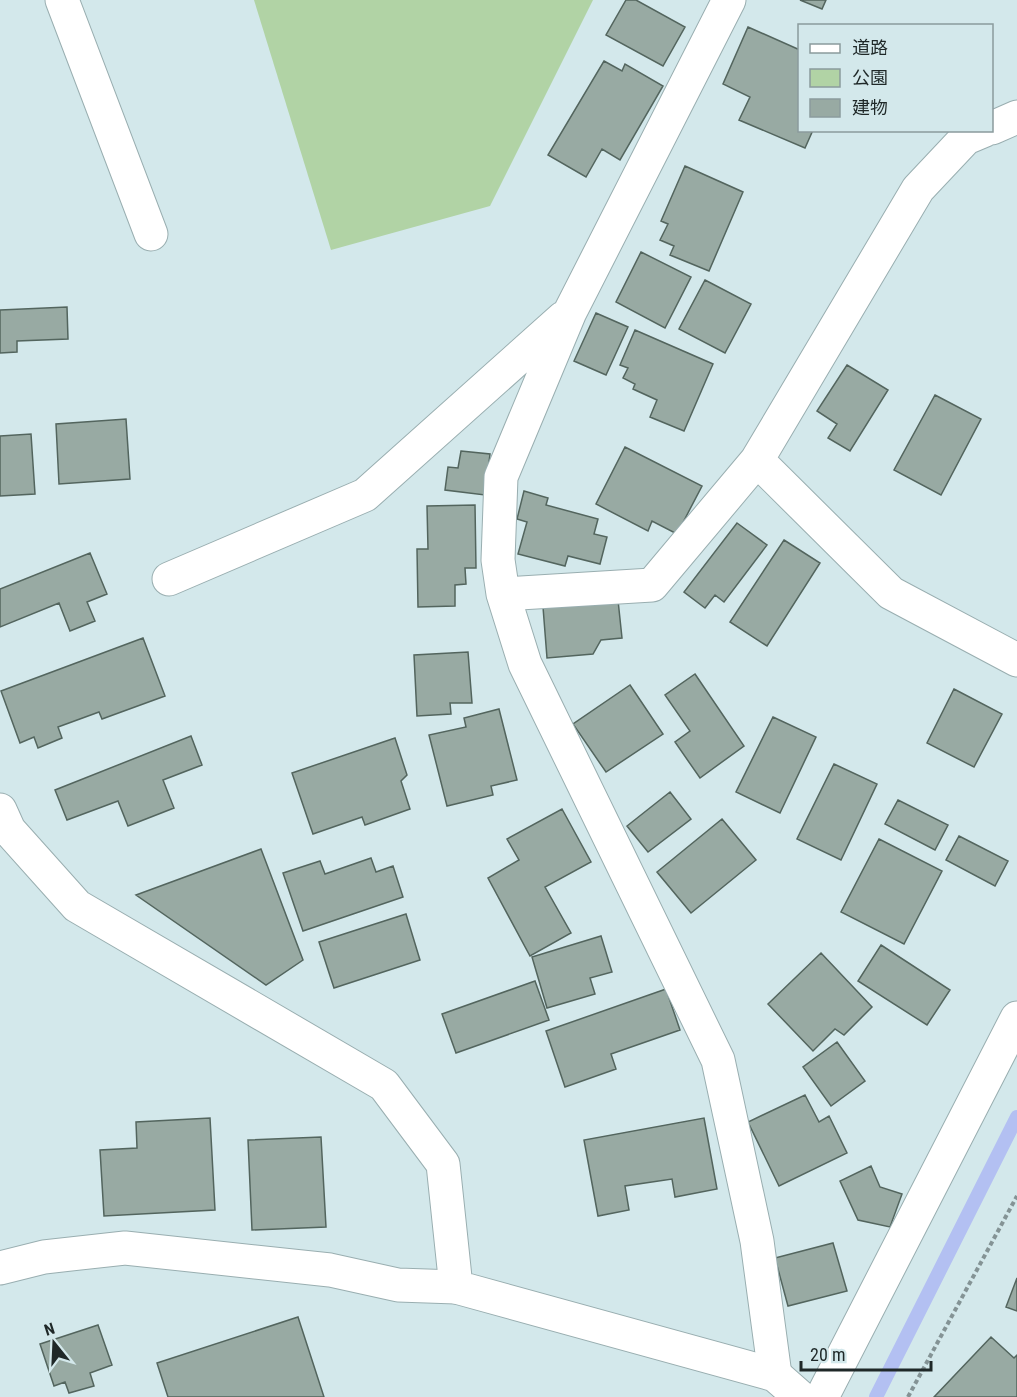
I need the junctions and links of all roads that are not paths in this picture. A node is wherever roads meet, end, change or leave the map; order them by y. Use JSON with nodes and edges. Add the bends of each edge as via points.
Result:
{"nodes":[{"id":1,"x":62,"y":0,"type":"edge"},
{"id":2,"x":729,"y":0,"type":"edge"},
{"id":3,"x":1017,"y":117,"type":"edge"},
{"id":4,"x":993,"y":128,"type":"edge"},
{"id":5,"x":980,"y":132,"type":"edge"},
{"id":6,"x":151,"y":234,"type":"dead end"},
{"id":7,"x":570,"y":312,"type":"junction"},
{"id":8,"x":757,"y":460,"type":"junction"},
{"id":9,"x":170,"y":579,"type":"dead end"},
{"id":10,"x":503,"y":594,"type":"junction"},
{"id":11,"x":1017,"y":660,"type":"edge"},
{"id":12,"x":0,"y":810,"type":"edge"},
{"id":13,"x":1017,"y":1018,"type":"edge"},
{"id":14,"x":0,"y":1269,"type":"edge"},
{"id":15,"x":456,"y":1287,"type":"junction"},
{"id":16,"x":775,"y":1375,"type":"junction"},
{"id":17,"x":800,"y":1397,"type":"edge"},
{"id":18,"x":822,"y":1397,"type":"edge"}],
"edges":[{"from":1,"to":6,"type":"street"},
{"from":2,"to":7,"type":"street"},
{"from":3,"to":4,"type":"street"},
{"from":5,"to":8,"type":"street","via":[[966,138],[918,189]]},
{"from":7,"to":9,"type":"street","via":[[365,495]]},
{"from":7,"to":10,"type":"street","via":[[501,477],[498,560]]},
{"from":8,"to":10,"type":"street","via":[[652,585]]},
{"from":8,"to":11,"type":"street","via":[[891,593]]},
{"from":10,"to":16,"type":"street","via":[[525,664],[718,1060],[757,1241]]},
{"from":12,"to":15,"type":"street","via":[[9,830],[77,906],[384,1084],[443,1164]]},
{"from":13,"to":18,"type":"street"},
{"from":14,"to":15,"type":"street","via":[[44,1257],[125,1248],[330,1270],[398,1285]]},
{"from":15,"to":16,"type":"street"},
{"from":16,"to":17,"type":"street"}]}
